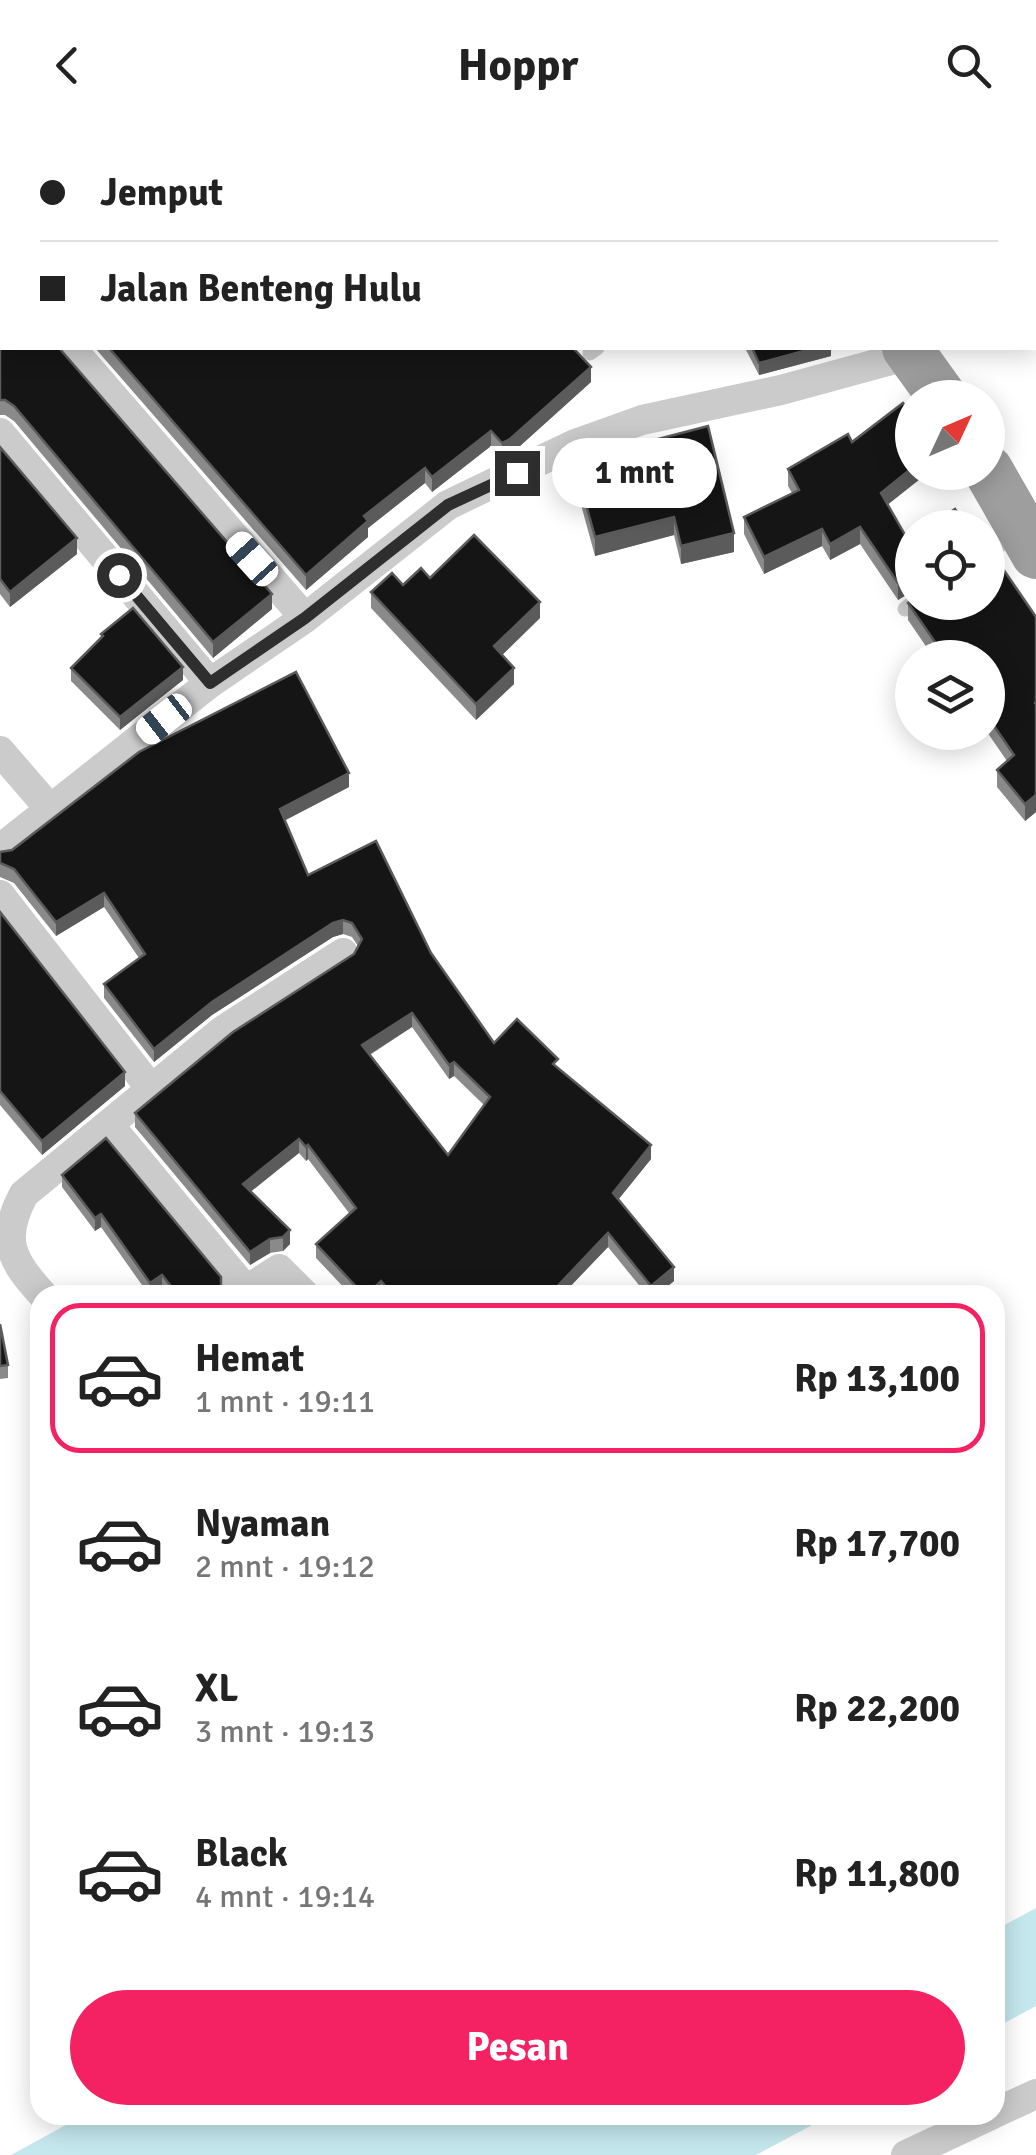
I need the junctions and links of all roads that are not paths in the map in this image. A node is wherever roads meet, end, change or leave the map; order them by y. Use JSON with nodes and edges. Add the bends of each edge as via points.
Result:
{"nodes":[{"id":1,"x":73,"y":350,"type":"edge"},
{"id":2,"x":917,"y":350,"type":"edge"},
{"id":3,"x":933,"y":380,"type":"edge"},
{"id":4,"x":0,"y":432,"type":"edge"},
{"id":5,"x":996,"y":490,"type":"edge"},
{"id":6,"x":1015,"y":540,"type":"edge"},
{"id":7,"x":305,"y":618,"type":"junction"},
{"id":8,"x":210,"y":683,"type":"junction"},
{"id":9,"x":0,"y":750,"type":"edge"},
{"id":10,"x":50,"y":809,"type":"junction"},
{"id":11,"x":0,"y":849,"type":"edge"},
{"id":12,"x":0,"y":894,"type":"edge"},
{"id":13,"x":343,"y":953,"type":"dead end"},
{"id":14,"x":152,"y":1090,"type":"junction"},
{"id":15,"x":109,"y":1125,"type":"junction"},
{"id":16,"x":36,"y":1285,"type":"edge"},
{"id":17,"x":236,"y":1285,"type":"edge"},
{"id":18,"x":253,"y":1285,"type":"edge"},
{"id":19,"x":295,"y":1285,"type":"edge"},
{"id":20,"x":1036,"y":2094,"type":"edge"},
{"id":21,"x":1005,"y":2108,"type":"edge"},
{"id":22,"x":971,"y":2125,"type":"edge"},
{"id":23,"x":915,"y":2153,"type":"edge"}],
"edges":[{"from":1,"to":7,"type":"street"},
{"from":2,"to":3,"type":"highway"},
{"from":2,"to":7,"type":"street","via":[[642,420],[575,444],[448,505]]},
{"from":4,"to":8,"type":"street"},
{"from":5,"to":6,"type":"highway"},
{"from":7,"to":8,"type":"street"},
{"from":8,"to":10,"type":"street"},
{"from":9,"to":10,"type":"street"},
{"from":10,"to":11,"type":"street"},
{"from":12,"to":14,"type":"street"},
{"from":13,"to":14,"type":"street","via":[[250,1010]]},
{"from":14,"to":15,"type":"street"},
{"from":15,"to":16,"type":"street","via":[[31,1186],[10,1219],[16,1262]]},
{"from":15,"to":17,"type":"street"},
{"from":18,"to":19,"type":"street","via":[[278,1269]]},
{"from":20,"to":21,"type":"street"},
{"from":22,"to":23,"type":"street"}]}
